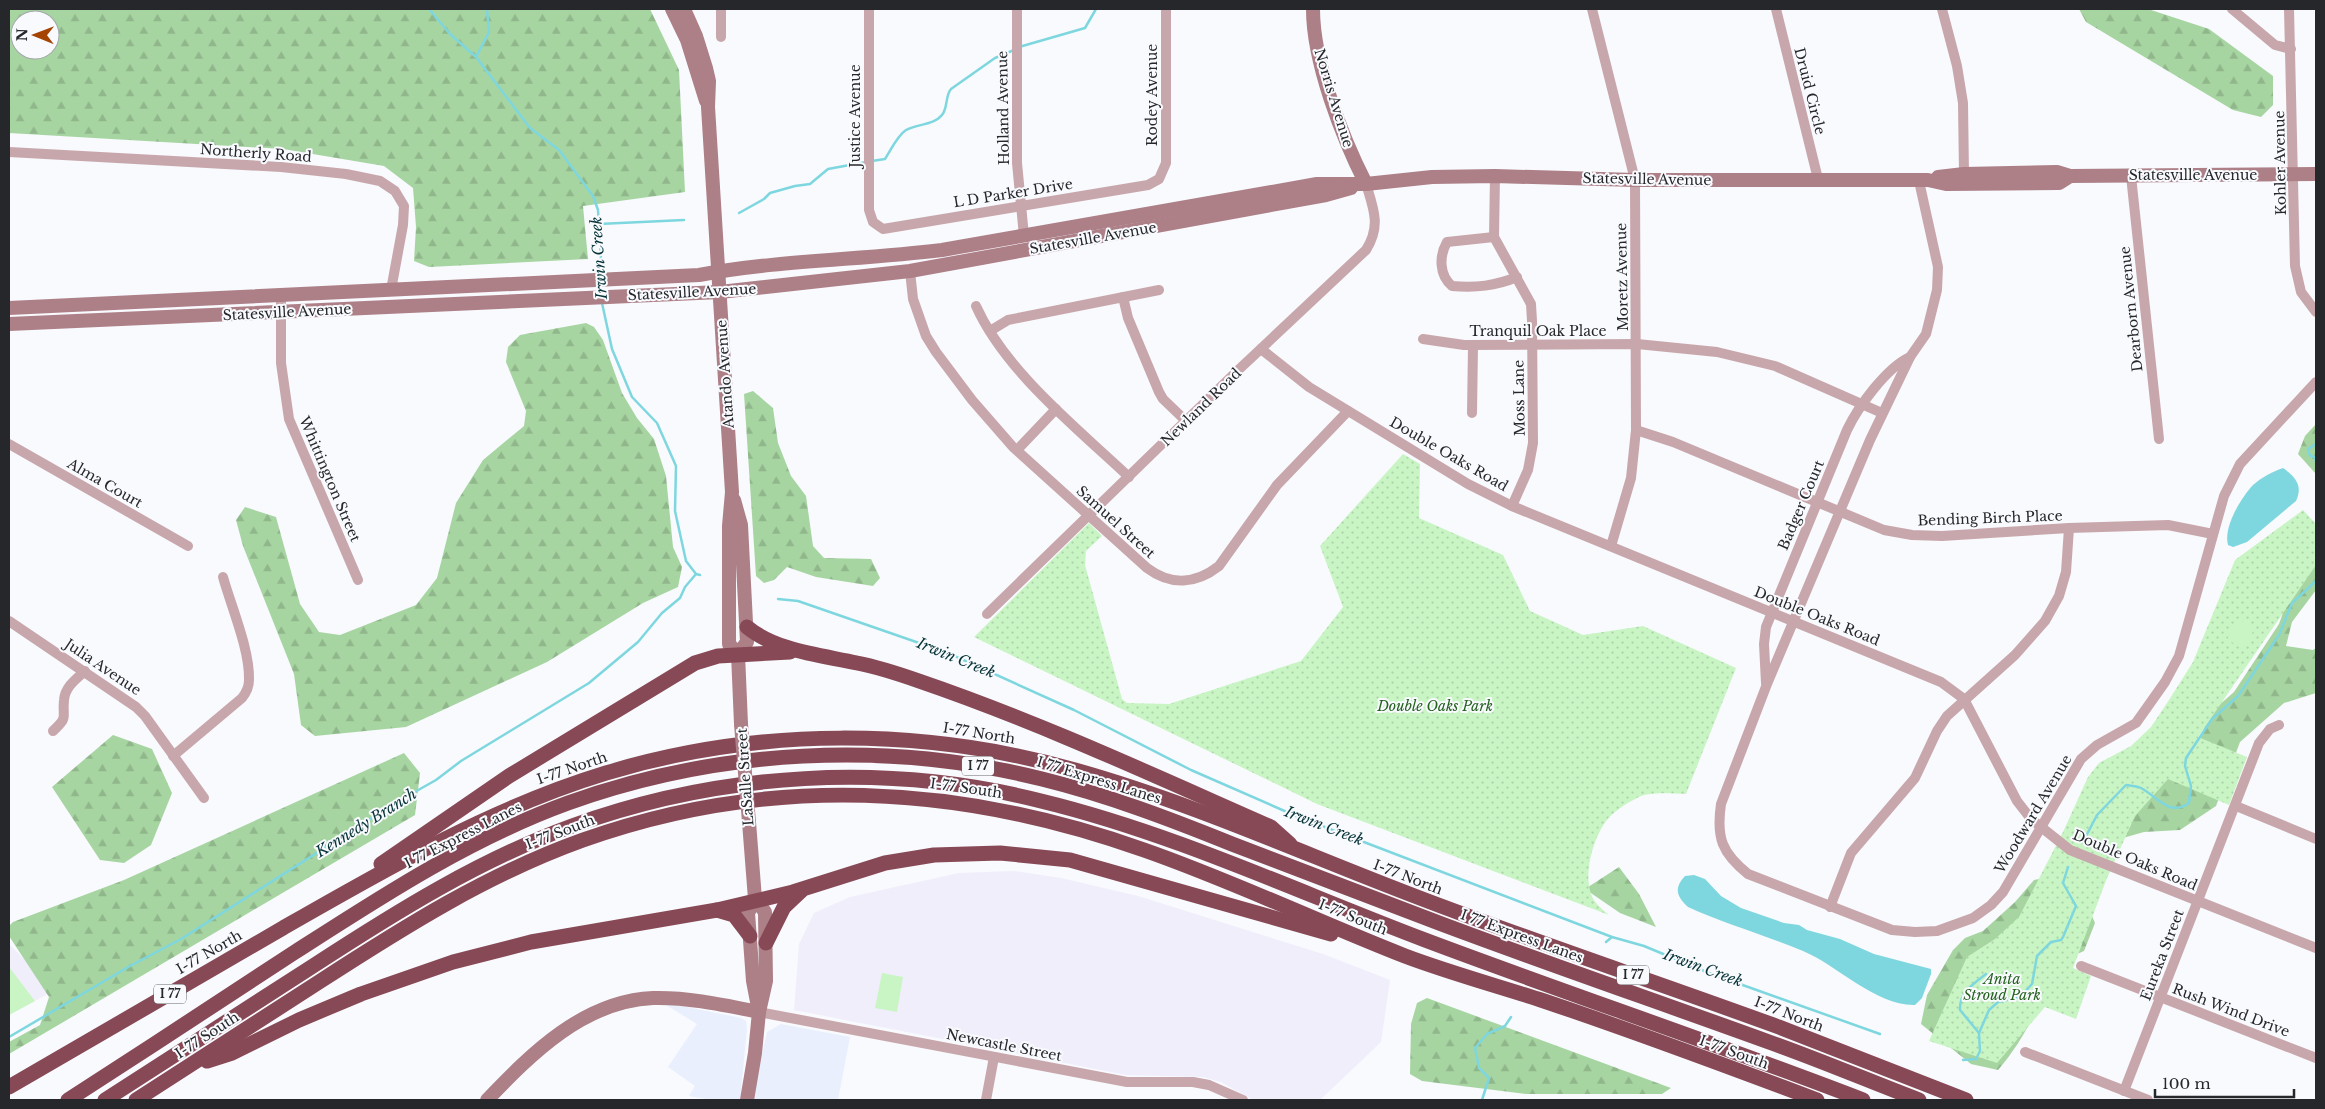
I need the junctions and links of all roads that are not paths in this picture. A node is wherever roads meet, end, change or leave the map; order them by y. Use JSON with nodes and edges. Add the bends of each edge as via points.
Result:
{"nodes":[{"id":1,"x":672,"y":9,"type":"edge"},
{"id":2,"x":684,"y":9,"type":"edge"},
{"id":3,"x":721,"y":9,"type":"edge"},
{"id":4,"x":869,"y":9,"type":"edge"},
{"id":5,"x":1017,"y":9,"type":"edge"},
{"id":6,"x":1166,"y":9,"type":"edge"},
{"id":7,"x":1313,"y":9,"type":"edge"},
{"id":8,"x":1592,"y":9,"type":"edge"},
{"id":9,"x":1776,"y":9,"type":"edge"},
{"id":10,"x":1942,"y":9,"type":"edge"},
{"id":11,"x":2232,"y":9,"type":"edge"},
{"id":12,"x":2289,"y":9,"type":"edge"},
{"id":13,"x":721,"y":36,"type":"dead end"},
{"id":14,"x":2291,"y":49,"type":"junction"},
{"id":15,"x":708,"y":106,"type":"junction"},
{"id":16,"x":9,"y":152,"type":"edge"},
{"id":17,"x":1964,"y":174,"type":"junction"},
{"id":18,"x":2294,"y":174,"type":"junction"},
{"id":19,"x":2316,"y":174,"type":"edge"},
{"id":20,"x":1495,"y":176,"type":"junction"},
{"id":21,"x":2070,"y":176,"type":"junction"},
{"id":22,"x":2130,"y":176,"type":"junction"},
{"id":23,"x":1158,"y":179,"type":"joint"},
{"id":24,"x":1818,"y":179,"type":"junction"},
{"id":25,"x":1634,"y":180,"type":"junction"},
{"id":26,"x":1924,"y":181,"type":"junction"},
{"id":27,"x":1366,"y":184,"type":"junction"},
{"id":28,"x":1021,"y":206,"type":"junction"},
{"id":29,"x":873,"y":222,"type":"joint"},
{"id":30,"x":1024,"y":236,"type":"junction"},
{"id":31,"x":1494,"y":237,"type":"junction"},
{"id":32,"x":910,"y":271,"type":"junction"},
{"id":33,"x":718,"y":272,"type":"junction"},
{"id":34,"x":1517,"y":277,"type":"junction"},
{"id":35,"x":391,"y":290,"type":"junction"},
{"id":36,"x":1159,"y":290,"type":"dead end"},
{"id":37,"x":720,"y":292,"type":"junction"},
{"id":38,"x":281,"y":295,"type":"junction"},
{"id":39,"x":1123,"y":297,"type":"junction"},
{"id":40,"x":976,"y":306,"type":"dead end"},
{"id":41,"x":9,"y":308,"type":"edge"},
{"id":42,"x":281,"y":312,"type":"junction"},
{"id":43,"x":2316,"y":312,"type":"edge"},
{"id":44,"x":9,"y":324,"type":"edge"},
{"id":45,"x":990,"y":331,"type":"junction"},
{"id":46,"x":1423,"y":339,"type":"dead end"},
{"id":47,"x":1637,"y":344,"type":"junction"},
{"id":48,"x":1532,"y":345,"type":"junction"},
{"id":49,"x":1473,"y":346,"type":"junction"},
{"id":50,"x":1261,"y":349,"type":"junction"},
{"id":51,"x":1910,"y":357,"type":"junction"},
{"id":52,"x":2316,"y":382,"type":"edge"},
{"id":53,"x":1863,"y":404,"type":"junction"},
{"id":54,"x":1056,"y":409,"type":"junction"},
{"id":55,"x":1348,"y":411,"type":"junction"},
{"id":56,"x":1472,"y":413,"type":"dead end"},
{"id":57,"x":1882,"y":413,"type":"junction"},
{"id":58,"x":1186,"y":422,"type":"junction"},
{"id":59,"x":1636,"y":430,"type":"junction"},
{"id":60,"x":2159,"y":439,"type":"dead end"},
{"id":61,"x":9,"y":444,"type":"edge"},
{"id":62,"x":1017,"y":450,"type":"junction"},
{"id":63,"x":1129,"y":477,"type":"junction"},
{"id":64,"x":732,"y":492,"type":"junction"},
{"id":65,"x":1817,"y":503,"type":"junction"},
{"id":66,"x":1512,"y":506,"type":"junction"},
{"id":67,"x":1839,"y":512,"type":"junction"},
{"id":68,"x":1089,"y":516,"type":"junction"},
{"id":69,"x":2069,"y":528,"type":"junction"},
{"id":70,"x":2213,"y":534,"type":"junction"},
{"id":71,"x":188,"y":546,"type":"dead end"},
{"id":72,"x":1611,"y":546,"type":"junction"},
{"id":73,"x":223,"y":577,"type":"dead end"},
{"id":74,"x":358,"y":580,"type":"dead end"},
{"id":75,"x":1771,"y":611,"type":"junction"},
{"id":76,"x":987,"y":614,"type":"dead end"},
{"id":77,"x":9,"y":621,"type":"edge"},
{"id":78,"x":1795,"y":621,"type":"junction"},
{"id":79,"x":747,"y":627,"type":"junction"},
{"id":80,"x":802,"y":651,"type":"junction"},
{"id":81,"x":738,"y":654,"type":"junction"},
{"id":82,"x":85,"y":671,"type":"junction"},
{"id":83,"x":1767,"y":684,"type":"junction"},
{"id":84,"x":1964,"y":699,"type":"junction"},
{"id":85,"x":2279,"y":725,"type":"dead end"},
{"id":86,"x":52,"y":731,"type":"dead end"},
{"id":87,"x":172,"y":756,"type":"junction"},
{"id":88,"x":204,"y":798,"type":"dead end"},
{"id":89,"x":1721,"y":804,"type":"joint"},
{"id":90,"x":2236,"y":806,"type":"junction"},
{"id":91,"x":2041,"y":828,"type":"junction"},
{"id":92,"x":2316,"y":839,"type":"edge"},
{"id":93,"x":1299,"y":852,"type":"junction"},
{"id":94,"x":803,"y":889,"type":"junction"},
{"id":95,"x":332,"y":900,"type":"junction"},
{"id":96,"x":754,"y":900,"type":"junction"},
{"id":97,"x":2198,"y":902,"type":"junction"},
{"id":98,"x":1830,"y":907,"type":"junction"},
{"id":99,"x":717,"y":910,"type":"junction"},
{"id":100,"x":750,"y":936,"type":"junction"},
{"id":101,"x":766,"y":943,"type":"junction"},
{"id":102,"x":2316,"y":948,"type":"edge"},
{"id":103,"x":1409,"y":957,"type":"junction"},
{"id":104,"x":2080,"y":966,"type":"dead end"},
{"id":105,"x":753,"y":982,"type":"junction"},
{"id":106,"x":2160,"y":997,"type":"junction"},
{"id":107,"x":723,"y":1006,"type":"junction"},
{"id":108,"x":759,"y":1012,"type":"junction"},
{"id":109,"x":2025,"y":1052,"type":"dead end"},
{"id":110,"x":994,"y":1057,"type":"junction"},
{"id":111,"x":2316,"y":1058,"type":"edge"},
{"id":112,"x":189,"y":1066,"type":"junction"},
{"id":113,"x":9,"y":1087,"type":"edge"},
{"id":114,"x":2124,"y":1091,"type":"junction"},
{"id":115,"x":68,"y":1100,"type":"edge"},
{"id":116,"x":105,"y":1100,"type":"edge"},
{"id":117,"x":136,"y":1100,"type":"edge"},
{"id":118,"x":487,"y":1100,"type":"edge"},
{"id":119,"x":747,"y":1100,"type":"edge"},
{"id":120,"x":986,"y":1100,"type":"edge"},
{"id":121,"x":1243,"y":1100,"type":"edge"},
{"id":122,"x":1817,"y":1100,"type":"edge"},
{"id":123,"x":1863,"y":1100,"type":"edge"},
{"id":124,"x":1919,"y":1100,"type":"edge"},
{"id":125,"x":1966,"y":1100,"type":"edge"},
{"id":126,"x":2148,"y":1100,"type":"edge"}],
"edges":[{"from":1,"to":15,"type":"main road","name":"Atando Avenue"},
{"from":2,"to":15,"type":"main road","name":"Atando Avenue","via":[[706,68]]},
{"from":3,"to":13,"type":"street"},
{"from":4,"to":29,"type":"street","name":"Justice Avenue","via":[[869,210]]},
{"from":5,"to":28,"type":"street","name":"Holland Avenue","via":[[1016,121]]},
{"from":6,"to":23,"type":"street","name":"Rodey Avenue","via":[[1166,163]]},
{"from":7,"to":27,"type":"main road","name":"Norris Avenue","via":[[1324,73],[1352,156]]},
{"from":8,"to":25,"type":"street","name":"Moretz Avenue"},
{"from":9,"to":24,"type":"street","name":"Druid Circle"},
{"from":10,"to":17,"type":"street","via":[[1963,103]]},
{"from":11,"to":14,"type":"street","via":[[2275,45]]},
{"from":12,"to":14,"type":"street","name":"Kohler Avenue"},
{"from":14,"to":18,"type":"street","name":"Kohler Avenue"},
{"from":15,"to":33,"type":"main road","name":"Atando Avenue"},
{"from":16,"to":35,"type":"street","name":"Northerly Road","via":[[281,167],[380,181],[395,191],[404,206]]},
{"from":17,"to":21,"type":"main road","name":"Statesville Avenue","via":[[2058,172]]},
{"from":17,"to":26,"type":"main road","name":"Statesville Avenue"},
{"from":18,"to":19,"type":"main road","name":"Statesville Avenue"},
{"from":18,"to":22,"type":"main road","name":"Statesville Avenue"},
{"from":18,"to":43,"type":"street","name":"Kohler Avenue","via":[[2297,276],[2301,292]]},
{"from":20,"to":25,"type":"main road","name":"Statesville Avenue"},
{"from":20,"to":27,"type":"main road","name":"Statesville Avenue","via":[[1432,177]]},
{"from":20,"to":31,"type":"street"},
{"from":21,"to":22,"type":"main road","name":"Statesville Avenue"},
{"from":21,"to":26,"type":"main road","name":"Statesville Avenue","via":[[2059,183],[1946,184]]},
{"from":22,"to":60,"type":"street","name":"Dearborn Avenue"},
{"from":23,"to":28,"type":"street","name":"L D Parker Drive","via":[[1148,185]]},
{"from":24,"to":25,"type":"main road","name":"Statesville Avenue"},
{"from":24,"to":26,"type":"main road","name":"Statesville Avenue"},
{"from":25,"to":47,"type":"street","name":"Moretz Avenue"},
{"from":26,"to":51,"type":"street","name":"Badger Court","via":[[1938,267],[1937,290],[1926,334]]},
{"from":27,"to":30,"type":"main road","name":"Statesville Avenue","via":[[1317,184]]},
{"from":27,"to":32,"type":"main road","name":"Statesville Avenue","via":[[1326,196]]},
{"from":27,"to":50,"type":"street","name":"Newland Road","via":[[1375,225],[1373,238],[1366,250]]},
{"from":28,"to":29,"type":"street","name":"L D Parker Drive","via":[[883,229]]},
{"from":28,"to":30,"type":"street","name":"Holland Avenue"},
{"from":30,"to":33,"type":"main road","name":"Statesville Avenue","via":[[886,257]]},
{"from":31,"to":34,"type":"street","name":"Moss Lane"},
{"from":31,"to":34,"type":"street","via":[[1447,242],[1442,257],[1445,278],[1452,286],[1472,287],[1497,285]]},
{"from":32,"to":37,"type":"main road","name":"Statesville Avenue"},
{"from":32,"to":62,"type":"street","name":"Samuel Street","via":[[913,299],[926,336],[986,418]]},
{"from":33,"to":35,"type":"main road","name":"Statesville Avenue"},
{"from":33,"to":37,"type":"main road","name":"Atando Avenue"},
{"from":34,"to":48,"type":"street","name":"Moss Lane","via":[[1531,304]]},
{"from":35,"to":38,"type":"main road","name":"Statesville Avenue"},
{"from":36,"to":39,"type":"street"},
{"from":37,"to":42,"type":"main road","name":"Statesville Avenue"},
{"from":37,"to":64,"type":"main road","name":"Atando Avenue"},
{"from":38,"to":41,"type":"main road","name":"Statesville Avenue"},
{"from":38,"to":42,"type":"street","name":"Whittington Street"},
{"from":39,"to":45,"type":"street","via":[[1008,320]]},
{"from":39,"to":58,"type":"street","via":[[1128,318],[1159,392]]},
{"from":40,"to":45,"type":"street"},
{"from":42,"to":44,"type":"main road","name":"Statesville Avenue"},
{"from":42,"to":74,"type":"street","name":"Whittington Street","via":[[282,369],[289,419]]},
{"from":45,"to":54,"type":"street","via":[[1024,376]]},
{"from":46,"to":49,"type":"street","name":"Tranquil Oak Place"},
{"from":47,"to":48,"type":"street","name":"Tranquil Oak Place"},
{"from":47,"to":53,"type":"street","name":"Tranquil Oak Place","via":[[1695,349],[1750,359],[1775,366]]},
{"from":47,"to":59,"type":"street","name":"Moretz Avenue"},
{"from":48,"to":49,"type":"street","name":"Tranquil Oak Place"},
{"from":48,"to":66,"type":"street","name":"Moss Lane","via":[[1534,443],[1528,470]]},
{"from":49,"to":56,"type":"street"},
{"from":50,"to":55,"type":"street","name":"Double Oaks Road","via":[[1299,381]]},
{"from":50,"to":58,"type":"street","name":"Newland Road"},
{"from":51,"to":53,"type":"street","name":"Badger Court","via":[[1892,368]]},
{"from":51,"to":57,"type":"street","name":"Badger Court"},
{"from":52,"to":70,"type":"street","name":"Woodward Avenue","via":[[2240,464],[2224,496]]},
{"from":53,"to":57,"type":"street","name":"Tranquil Oak Place"},
{"from":53,"to":65,"type":"street","name":"Badger Court","via":[[1849,427]]},
{"from":54,"to":62,"type":"street"},
{"from":54,"to":63,"type":"street"},
{"from":55,"to":66,"type":"street","name":"Double Oaks Road","via":[[1468,484]]},
{"from":55,"to":68,"type":"street","name":"Samuel Street","via":[[1277,485],[1219,566],[1198,579],[1179,581],[1157,575]]},
{"from":57,"to":67,"type":"street","name":"Badger Court"},
{"from":58,"to":63,"type":"street","name":"Newland Road"},
{"from":59,"to":65,"type":"street","name":"Bending Birch Place","via":[[1673,442]]},
{"from":59,"to":72,"type":"street","name":"Moretz Avenue","via":[[1631,478]]},
{"from":61,"to":71,"type":"street","name":"Alma Court"},
{"from":62,"to":68,"type":"street","name":"Samuel Street"},
{"from":63,"to":68,"type":"street","name":"Newland Road"},
{"from":64,"to":79,"type":"main road","name":"Atando Avenue","via":[[741,525]]},
{"from":64,"to":81,"type":"main road","name":"Atando Avenue","via":[[729,644]]},
{"from":65,"to":67,"type":"street","name":"Bending Birch Place"},
{"from":65,"to":75,"type":"street","name":"Badger Court"},
{"from":66,"to":72,"type":"street","name":"Double Oaks Road"},
{"from":67,"to":69,"type":"street","name":"Bending Birch Place","via":[[1884,530],[1912,535]]},
{"from":67,"to":78,"type":"street","name":"Badger Court"},
{"from":68,"to":76,"type":"street","name":"Newland Road"},
{"from":69,"to":70,"type":"street","name":"Bending Birch Place","via":[[2168,526]]},
{"from":69,"to":84,"type":"street","via":[[2066,572],[2059,596],[2045,621],[2015,654]]},
{"from":70,"to":91,"type":"street","name":"Woodward Avenue","via":[[2179,656],[2165,682],[2136,723],[2097,745],[2081,759]]},
{"from":72,"to":75,"type":"street","name":"Double Oaks Road"},
{"from":73,"to":87,"type":"street","via":[[243,643],[249,683],[242,698]]},
{"from":75,"to":78,"type":"street","name":"Double Oaks Road"},
{"from":75,"to":83,"type":"street","name":"Badger Court","via":[[1764,644]]},
{"from":77,"to":82,"type":"street","name":"Julia Avenue"},
{"from":78,"to":83,"type":"street","name":"Badger Court"},
{"from":78,"to":84,"type":"street","name":"Double Oaks Road","via":[[1941,682]]},
{"from":79,"to":80,"type":"highway","via":[[764,638]]},
{"from":79,"to":81,"type":"main road","name":"Atando Avenue","via":[[748,642]]},
{"from":80,"to":81,"type":"highway"},
{"from":80,"to":93,"type":"highway","via":[[876,668],[997,710],[1271,827]]},
{"from":81,"to":95,"type":"highway","via":[[700,660],[590,726],[441,821]]},
{"from":81,"to":96,"type":"main road","name":"LaSalle Street","bridge":true},
{"from":82,"to":86,"type":"street","via":[[69,686],[64,699],[64,721]]},
{"from":82,"to":87,"type":"street","name":"Julia Avenue","via":[[136,707]]},
{"from":83,"to":89,"type":"street","name":"Badger Court"},
{"from":84,"to":91,"type":"street","name":"Double Oaks Road","via":[[2017,801]]},
{"from":84,"to":98,"type":"street","via":[[1937,731],[1916,778],[1851,853]]},
{"from":85,"to":90,"type":"street","name":"Eureka Street","via":[[2270,729],[2259,743]]},
{"from":87,"to":88,"type":"street","name":"Julia Avenue"},
{"from":89,"to":98,"type":"street","name":"Woodward Avenue","via":[[1718,825],[1731,860],[1748,874]]},
{"from":90,"to":92,"type":"street"},
{"from":90,"to":97,"type":"street","name":"Eureka Street"},
{"from":91,"to":97,"type":"street","name":"Double Oaks Road","via":[[2070,850]]},
{"from":91,"to":98,"type":"street","name":"Woodward Avenue","via":[[2004,892],[1974,918],[1956,925],[1937,931],[1892,930]]},
{"from":93,"to":95,"type":"highway","name":"I-77 North","number":"I 77","via":[[1133,788],[1021,756],[917,741],[807,739],[741,744],[688,753],[571,784],[472,826]]},
{"from":93,"to":125,"type":"highway","name":"I-77 North","number":"I 77","via":[[1780,1028]]},
{"from":94,"to":96,"type":"highway"},
{"from":94,"to":101,"type":"highway","via":[[784,907]]},
{"from":94,"to":103,"type":"highway","via":[[885,864],[934,855],[1000,853],[1050,857],[1090,865]]},
{"from":95,"to":113,"type":"highway","name":"I-77 North","number":"I 77"},
{"from":96,"to":99,"type":"highway"},
{"from":96,"to":100,"type":"main road","name":"LaSalle Street","via":[[748,913]]},
{"from":96,"to":101,"type":"main road","name":"LaSalle Street","via":[[764,912]]},
{"from":97,"to":102,"type":"street","name":"Double Oaks Road"},
{"from":97,"to":106,"type":"street","name":"Eureka Street"},
{"from":99,"to":100,"type":"highway","via":[[734,916]]},
{"from":99,"to":112,"type":"highway","via":[[548,939],[453,962],[361,994],[232,1053]]},
{"from":100,"to":105,"type":"main road","name":"LaSalle Street"},
{"from":101,"to":108,"type":"main road","name":"LaSalle Street","via":[[766,982]]},
{"from":103,"to":112,"type":"highway","name":"I-77 South","via":[[1169,859],[1034,816],[962,803],[888,795],[770,798],[644,821],[582,840],[518,866],[409,925]]},
{"from":103,"to":122,"type":"highway","name":"I-77 South","via":[[1640,1035]]},
{"from":104,"to":106,"type":"street","name":"Rush Wind Drive"},
{"from":105,"to":107,"type":"main road","via":[[743,998]]},
{"from":105,"to":108,"type":"main road","name":"LaSalle Street"},
{"from":106,"to":111,"type":"street","name":"Rush Wind Drive"},
{"from":106,"to":114,"type":"street","name":"Eureka Street"},
{"from":107,"to":108,"type":"main road"},
{"from":107,"to":118,"type":"main road","via":[[660,998],[610,1006],[560,1033]]},
{"from":108,"to":110,"type":"street","name":"Newcastle Street"},
{"from":108,"to":119,"type":"main road","name":"LaSalle Street"},
{"from":109,"to":114,"type":"street"},
{"from":110,"to":120,"type":"street"},
{"from":110,"to":121,"type":"street","name":"Newcastle Street","via":[[1127,1082],[1193,1082],[1209,1085]]},
{"from":112,"to":117,"type":"highway","name":"I-77 South"},
{"from":114,"to":126,"type":"street"},
{"from":115,"to":124,"type":"highway","name":"I 77 Express Lanes","number":"I 77","via":[[379,898],[516,824],[592,795],[667,775],[743,761],[840,755],[916,758],[976,765],[1097,794]]},
{"from":116,"to":123,"type":"highway","number":"I 77","via":[[400,910],[469,871],[524,845],[599,817],[672,797],[768,782],[840,778],[897,779],[964,786],[1091,814]]}]}
